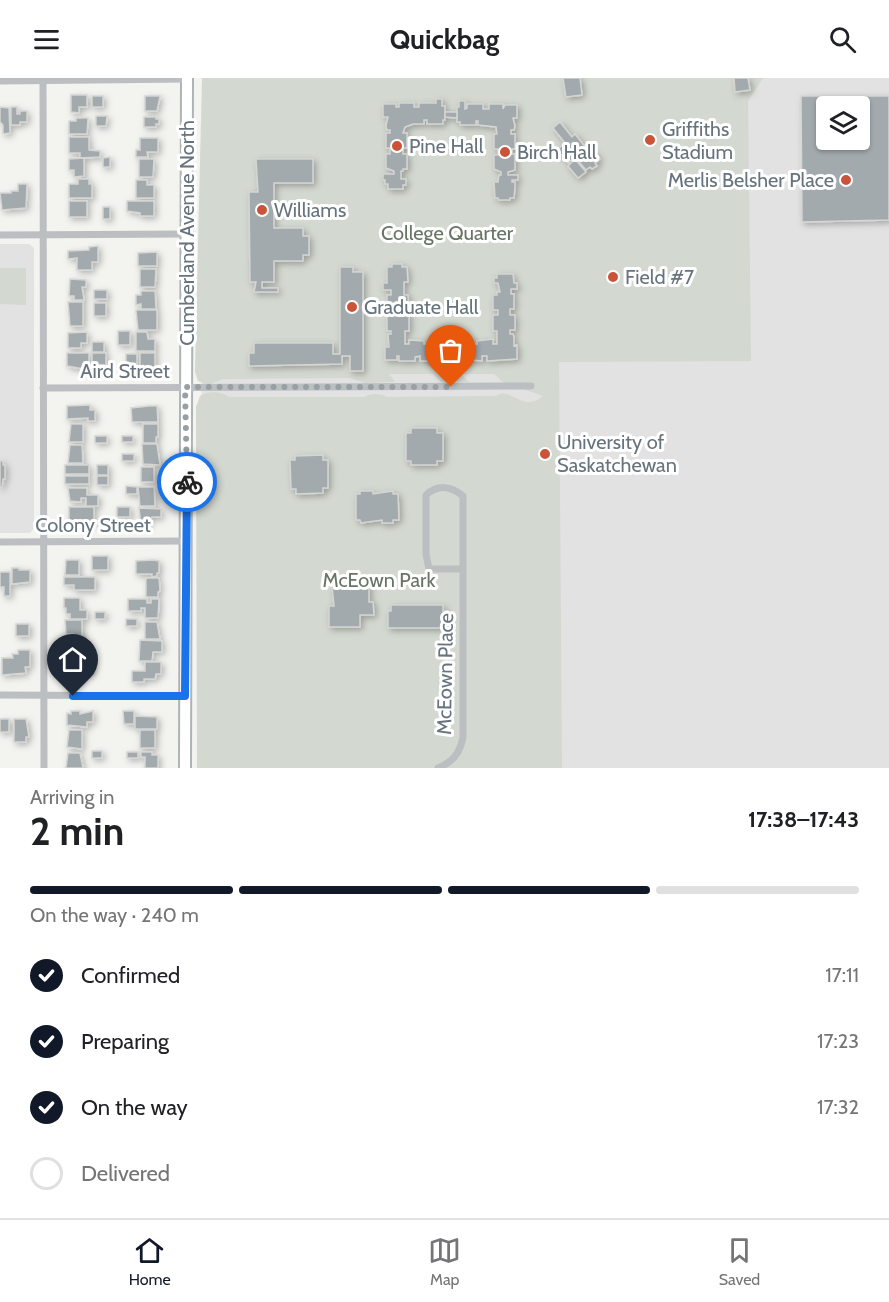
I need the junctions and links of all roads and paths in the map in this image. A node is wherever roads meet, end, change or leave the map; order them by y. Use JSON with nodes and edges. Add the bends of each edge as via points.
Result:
{"nodes":[{"id":1,"x":43,"y":79,"type":"edge"},
{"id":2,"x":187,"y":79,"type":"edge"},
{"id":3,"x":0,"y":81,"type":"edge"},
{"id":4,"x":188,"y":234,"type":"junction"},
{"id":5,"x":0,"y":235,"type":"edge"},
{"id":6,"x":43,"y":235,"type":"junction"},
{"id":7,"x":185,"y":387,"type":"junction"},
{"id":8,"x":531,"y":387,"type":"dead end"},
{"id":9,"x":43,"y":388,"type":"junction"},
{"id":10,"x":0,"y":542,"type":"edge"},
{"id":11,"x":44,"y":542,"type":"junction"},
{"id":12,"x":186,"y":542,"type":"junction"},
{"id":13,"x":463,"y":570,"type":"junction"},
{"id":14,"x":0,"y":695,"type":"edge"},
{"id":15,"x":44,"y":695,"type":"junction"},
{"id":16,"x":185,"y":696,"type":"junction"},
{"id":17,"x":44,"y":768,"type":"edge"},
{"id":18,"x":185,"y":768,"type":"edge"},
{"id":19,"x":438,"y":768,"type":"edge"}],
"edges":[{"from":1,"to":2,"type":"street"},
{"from":1,"to":3,"type":"street"},
{"from":1,"to":6,"type":"street"},
{"from":2,"to":4,"type":"main road","name":"Cumberland Avenue North"},
{"from":4,"to":6,"type":"street"},
{"from":4,"to":7,"type":"main road","name":"Cumberland Avenue North"},
{"from":5,"to":6,"type":"street"},
{"from":6,"to":9,"type":"street"},
{"from":7,"to":8,"type":"street","name":"Aird Street"},
{"from":7,"to":9,"type":"street","name":"Aird Street"},
{"from":7,"to":12,"type":"main road","name":"Cumberland Avenue North"},
{"from":9,"to":11,"type":"street"},
{"from":10,"to":11,"type":"street","name":"Colony Street"},
{"from":11,"to":12,"type":"street","name":"Colony Street"},
{"from":11,"to":15,"type":"street"},
{"from":12,"to":16,"type":"main road","name":"Cumberland Avenue North"},
{"from":13,"to":13,"type":"street","name":"McEown Place","via":[[463,496],[451,488],[440,487],[426,495],[429,569]]},
{"from":13,"to":19,"type":"street","name":"McEown Place","via":[[463,737],[453,759]]},
{"from":14,"to":15,"type":"street"},
{"from":15,"to":16,"type":"street"},
{"from":15,"to":17,"type":"street"},
{"from":16,"to":18,"type":"main road","name":"Cumberland Avenue North"}]}
